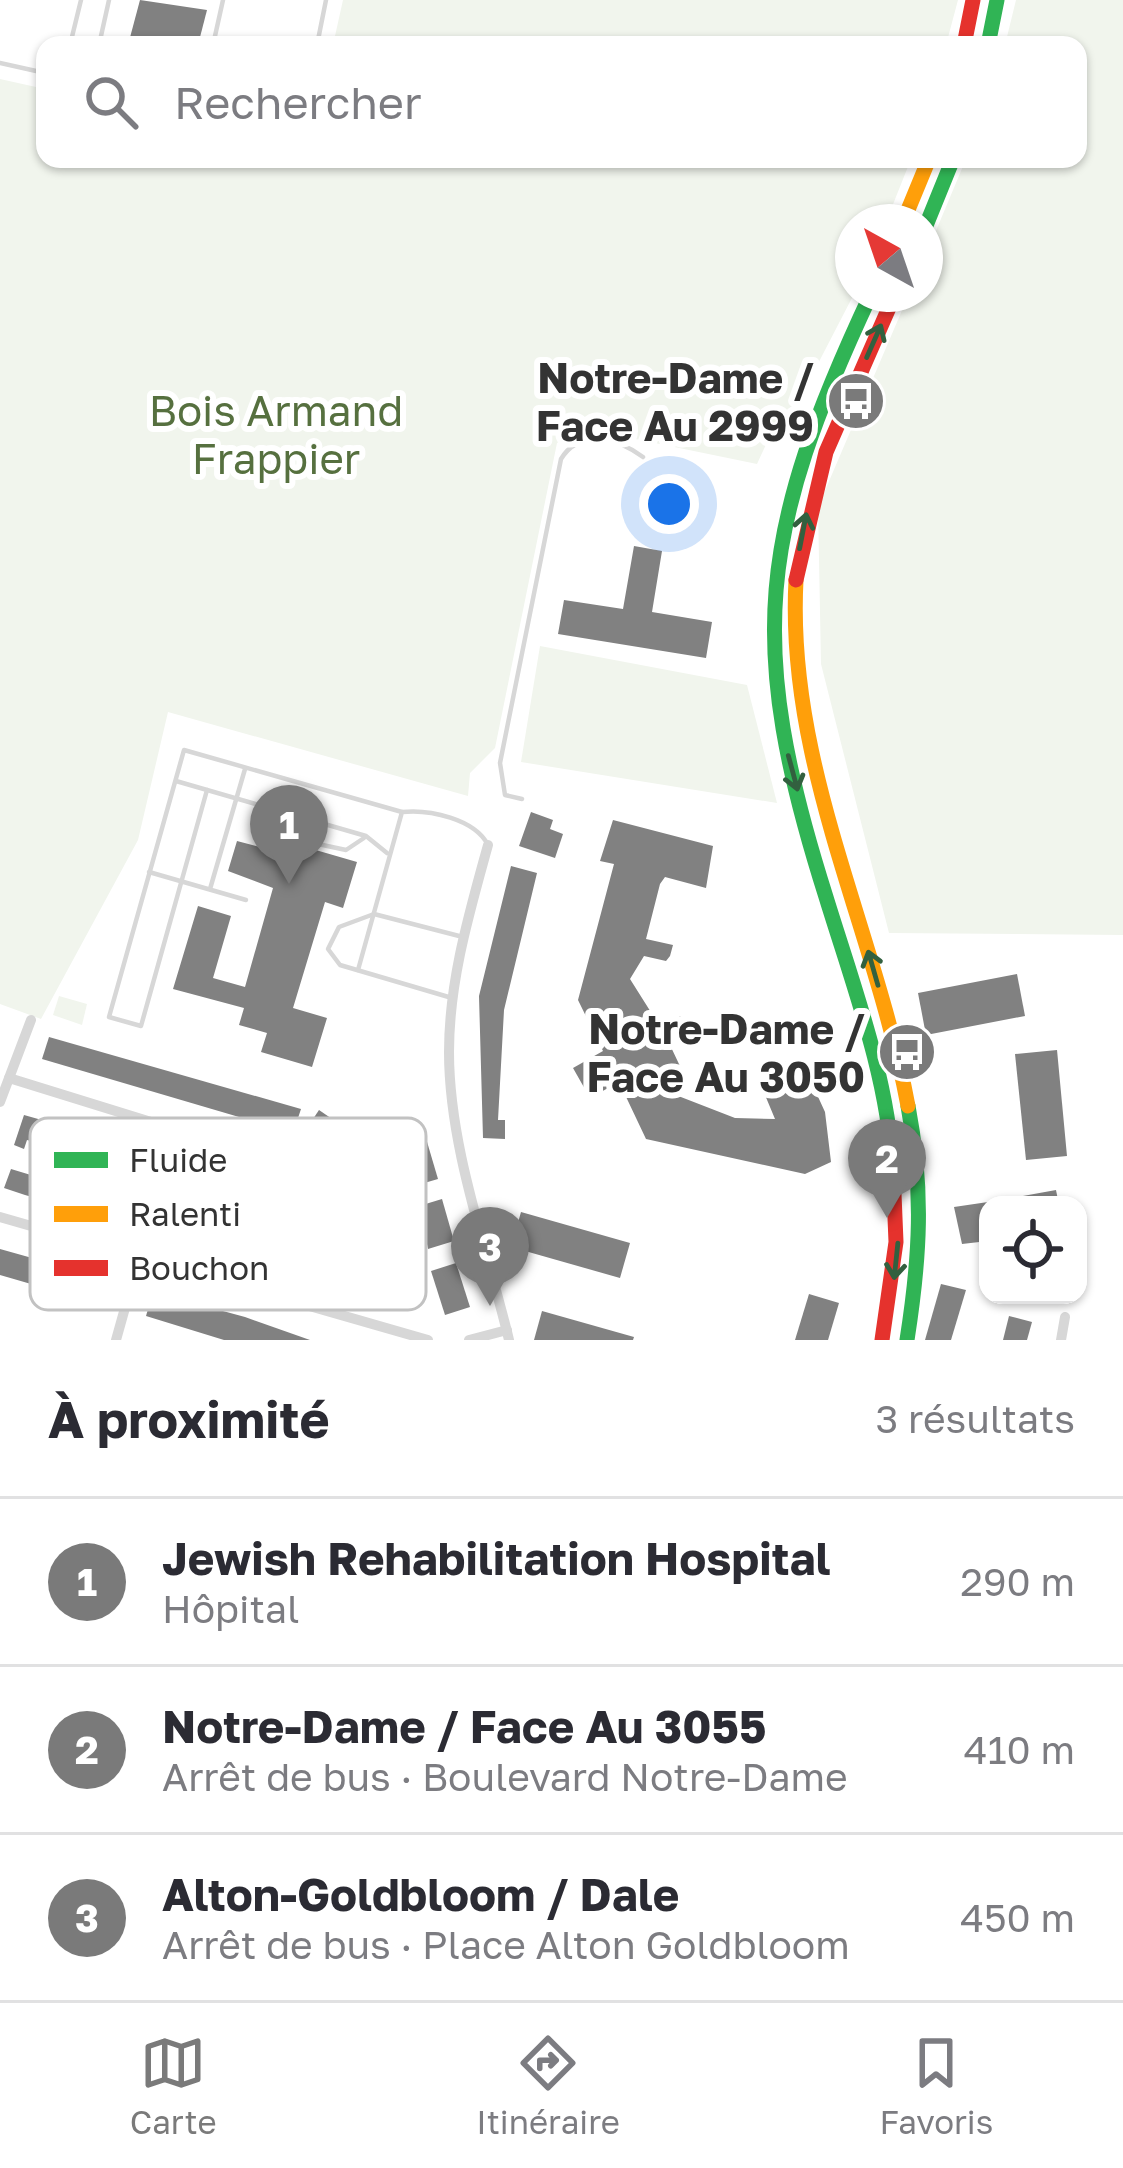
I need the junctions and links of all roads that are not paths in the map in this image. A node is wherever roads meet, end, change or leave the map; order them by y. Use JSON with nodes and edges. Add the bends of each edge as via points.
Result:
{"nodes":[{"id":1,"x":80,"y":0,"type":"edge"},
{"id":2,"x":109,"y":0,"type":"edge"},
{"id":3,"x":223,"y":0,"type":"edge"},
{"id":4,"x":326,"y":0,"type":"edge"},
{"id":5,"x":973,"y":0,"type":"edge"},
{"id":6,"x":997,"y":0,"type":"edge"},
{"id":7,"x":72,"y":36,"type":"edge"},
{"id":8,"x":101,"y":36,"type":"edge"},
{"id":9,"x":215,"y":36,"type":"edge"},
{"id":10,"x":319,"y":36,"type":"edge"},
{"id":11,"x":966,"y":36,"type":"edge"},
{"id":12,"x":990,"y":36,"type":"edge"},
{"id":13,"x":0,"y":63,"type":"edge"},
{"id":14,"x":36,"y":71,"type":"edge"},
{"id":15,"x":925,"y":168,"type":"edge"},
{"id":16,"x":949,"y":168,"type":"edge"},
{"id":17,"x":910,"y":204,"type":"edge"},
{"id":18,"x":935,"y":204,"type":"edge"},
{"id":19,"x":863,"y":312,"type":"edge"},
{"id":20,"x":887,"y":312,"type":"edge"},
{"id":21,"x":643,"y":457,"type":"dead end"},
{"id":22,"x":245,"y":769,"type":"junction"},
{"id":23,"x":176,"y":782,"type":"junction"},
{"id":24,"x":207,"y":790,"type":"junction"},
{"id":25,"x":236,"y":798,"type":"junction"},
{"id":26,"x":522,"y":799,"type":"dead end"},
{"id":27,"x":402,"y":812,"type":"junction"},
{"id":28,"x":301,"y":817,"type":"junction"},
{"id":29,"x":366,"y":836,"type":"junction"},
{"id":30,"x":488,"y":845,"type":"joint"},
{"id":31,"x":387,"y":853,"type":"junction"},
{"id":32,"x":149,"y":872,"type":"junction"},
{"id":33,"x":182,"y":881,"type":"junction"},
{"id":34,"x":210,"y":889,"type":"junction"},
{"id":35,"x":246,"y":900,"type":"dead end"},
{"id":36,"x":374,"y":914,"type":"junction"},
{"id":37,"x":463,"y":937,"type":"junction"},
{"id":38,"x":358,"y":970,"type":"junction"},
{"id":39,"x":452,"y":998,"type":"junction"},
{"id":40,"x":31,"y":1020,"type":"dead end"},
{"id":41,"x":9,"y":1078,"type":"junction"},
{"id":42,"x":0,"y":1102,"type":"edge"},
{"id":43,"x":140,"y":1118,"type":"edge"},
{"id":44,"x":0,"y":1217,"type":"edge"},
{"id":45,"x":30,"y":1226,"type":"edge"},
{"id":46,"x":124,"y":1310,"type":"edge"},
{"id":47,"x":332,"y":1310,"type":"edge"},
{"id":48,"x":1065,"y":1317,"type":"dead end"},
{"id":49,"x":508,"y":1335,"type":"edge"},
{"id":50,"x":116,"y":1340,"type":"edge"},
{"id":51,"x":428,"y":1340,"type":"edge"},
{"id":52,"x":469,"y":1340,"type":"edge"},
{"id":53,"x":882,"y":1340,"type":"edge"},
{"id":54,"x":907,"y":1340,"type":"edge"},
{"id":55,"x":1061,"y":1340,"type":"edge"}],
"edges":[{"from":1,"to":7,"type":"lane"},
{"from":2,"to":8,"type":"lane"},
{"from":3,"to":9,"type":"lane"},
{"from":4,"to":10,"type":"lane"},
{"from":5,"to":11,"type":"street"},
{"from":6,"to":12,"type":"street"},
{"from":13,"to":14,"type":"lane"},
{"from":15,"to":17,"type":"street"},
{"from":16,"to":18,"type":"street"},
{"from":19,"to":53,"type":"street","one_way":true,"via":[[791,479],[771,636],[786,748],[890,1125],[898,1245]]},
{"from":54,"to":20,"type":"street","one_way":true,"via":[[924,1246],[916,1142],[807,739],[794,621],[801,540],[820,466]]},
{"from":21,"to":26,"type":"lane","via":[[622,443],[592,439],[561,459],[500,764],[505,795]]},
{"from":22,"to":23,"type":"lane","via":[[184,751]]},
{"from":22,"to":25,"type":"lane"},
{"from":22,"to":27,"type":"lane"},
{"from":23,"to":24,"type":"lane"},
{"from":23,"to":32,"type":"lane"},
{"from":24,"to":25,"type":"lane"},
{"from":24,"to":33,"type":"lane"},
{"from":25,"to":28,"type":"lane"},
{"from":25,"to":34,"type":"lane"},
{"from":27,"to":30,"type":"lane","via":[[460,822]]},
{"from":27,"to":31,"type":"lane"},
{"from":28,"to":29,"type":"lane"},
{"from":28,"to":29,"type":"lane","via":[[311,839],[327,846],[346,850]]},
{"from":29,"to":31,"type":"lane"},
{"from":30,"to":37,"type":"street"},
{"from":31,"to":36,"type":"lane"},
{"from":32,"to":33,"type":"lane"},
{"from":32,"to":33,"type":"lane","via":[[109,1017],[141,1026]]},
{"from":33,"to":34,"type":"lane"},
{"from":34,"to":35,"type":"lane"},
{"from":36,"to":37,"type":"lane"},
{"from":36,"to":38,"type":"lane"},
{"from":36,"to":38,"type":"lane","via":[[339,927],[328,949],[336,964]]},
{"from":37,"to":39,"type":"street"},
{"from":38,"to":39,"type":"lane"},
{"from":39,"to":49,"type":"street","via":[[458,1128]]},
{"from":40,"to":41,"type":"street"},
{"from":41,"to":42,"type":"street"},
{"from":41,"to":43,"type":"street"},
{"from":44,"to":45,"type":"street"},
{"from":46,"to":50,"type":"street"},
{"from":47,"to":51,"type":"street"},
{"from":48,"to":55,"type":"street"},
{"from":49,"to":52,"type":"street"}]}
